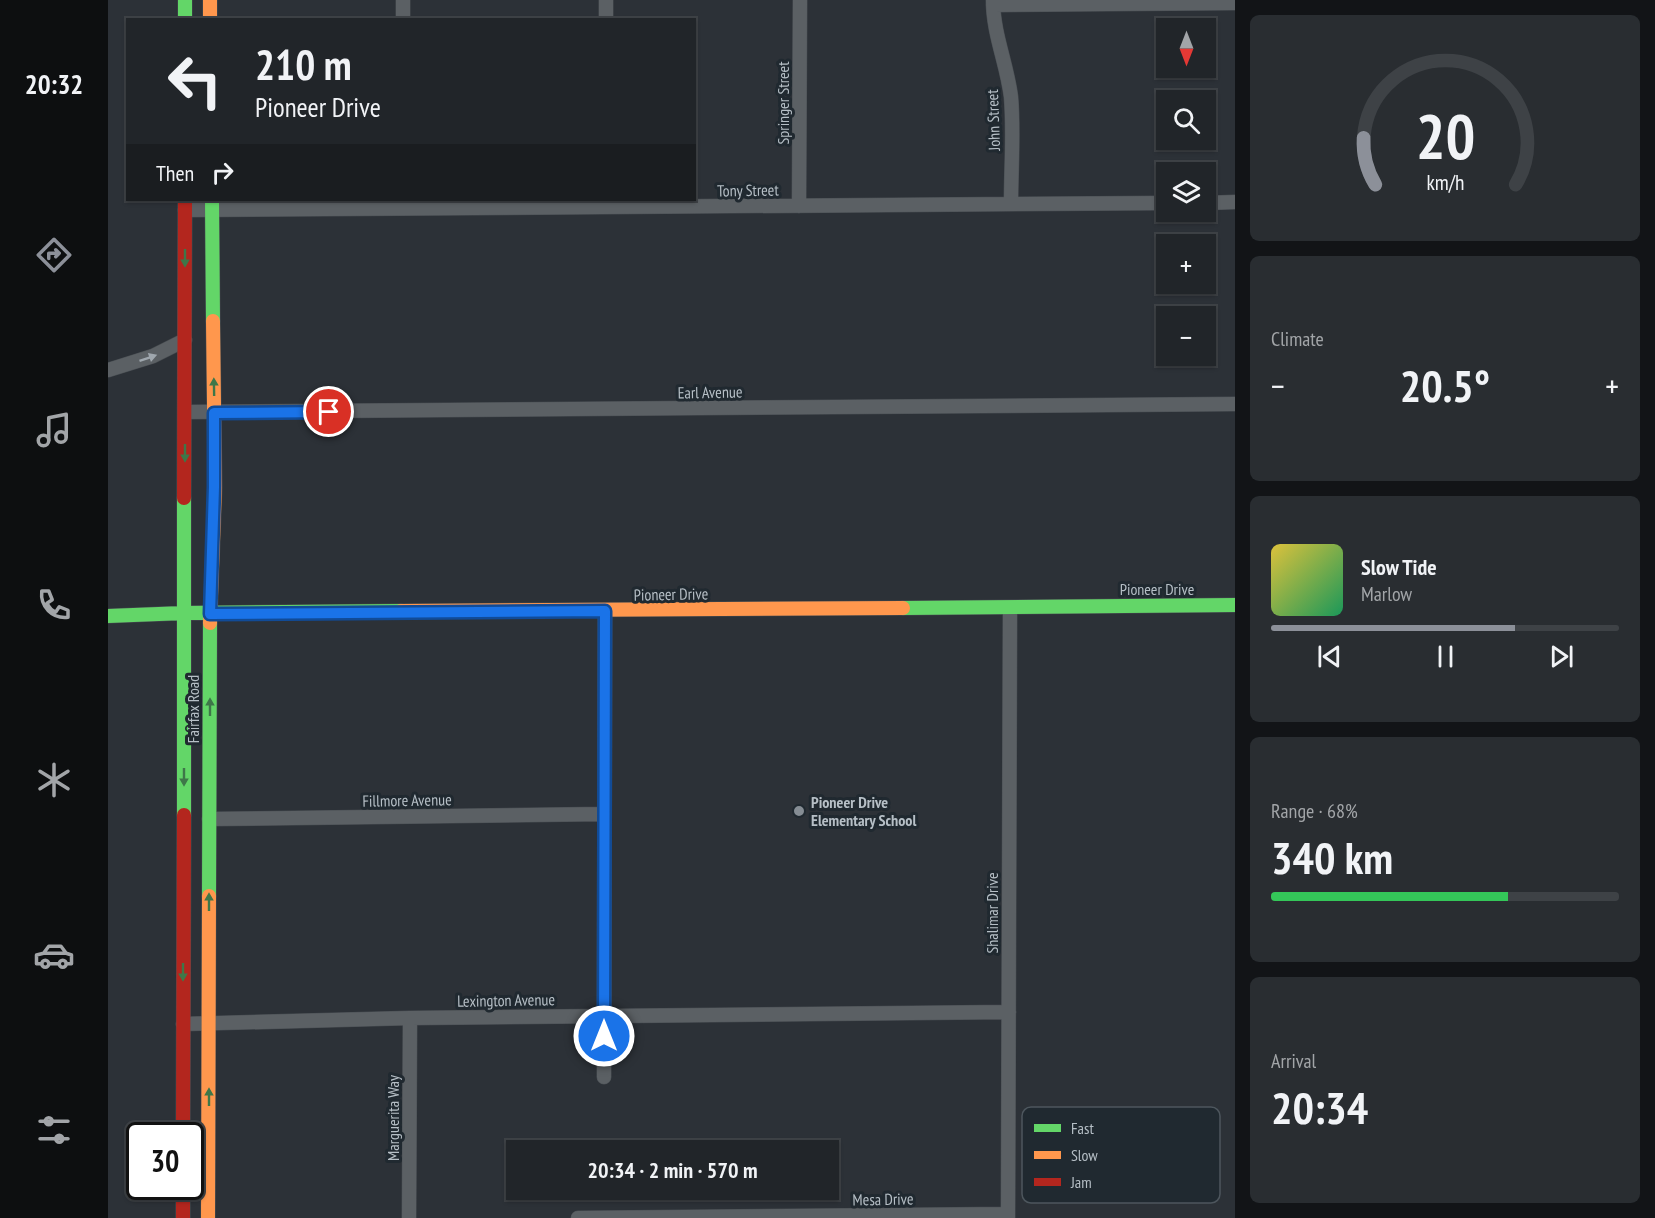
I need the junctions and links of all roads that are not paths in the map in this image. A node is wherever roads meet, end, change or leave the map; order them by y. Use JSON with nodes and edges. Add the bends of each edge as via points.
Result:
{"nodes":[{"id":1,"x":185,"y":0,"type":"edge"},
{"id":2,"x":210,"y":0,"type":"edge"},
{"id":3,"x":403,"y":0,"type":"edge"},
{"id":4,"x":606,"y":0,"type":"edge"},
{"id":5,"x":800,"y":0,"type":"edge"},
{"id":6,"x":993,"y":2,"type":"edge"},
{"id":7,"x":1235,"y":3,"type":"edge"},
{"id":8,"x":185,"y":18,"type":"edge"},
{"id":9,"x":210,"y":18,"type":"edge"},
{"id":10,"x":403,"y":18,"type":"edge"},
{"id":11,"x":606,"y":18,"type":"edge"},
{"id":12,"x":1216,"y":202,"type":"edge"},
{"id":13,"x":1235,"y":202,"type":"edge"},
{"id":14,"x":1156,"y":203,"type":"edge"},
{"id":15,"x":606,"y":204,"type":"edge"},
{"id":16,"x":1011,"y":204,"type":"junction"},
{"id":17,"x":185,"y":205,"type":"edge"},
{"id":18,"x":212,"y":205,"type":"edge"},
{"id":19,"x":403,"y":205,"type":"edge"},
{"id":20,"x":799,"y":206,"type":"junction"},
{"id":21,"x":185,"y":340,"type":"junction"},
{"id":22,"x":108,"y":370,"type":"edge"},
{"id":23,"x":1235,"y":404,"type":"edge"},
{"id":24,"x":185,"y":412,"type":"junction"},
{"id":25,"x":214,"y":413,"type":"junction"},
{"id":26,"x":1235,"y":605,"type":"edge"},
{"id":27,"x":1010,"y":608,"type":"junction"},
{"id":28,"x":605,"y":611,"type":"junction"},
{"id":29,"x":184,"y":613,"type":"junction"},
{"id":30,"x":210,"y":614,"type":"junction"},
{"id":31,"x":108,"y":616,"type":"edge"},
{"id":32,"x":604,"y":814,"type":"junction"},
{"id":33,"x":209,"y":819,"type":"junction"},
{"id":34,"x":1009,"y":1012,"type":"junction"},
{"id":35,"x":604,"y":1016,"type":"junction"},
{"id":36,"x":410,"y":1018,"type":"junction"},
{"id":37,"x":209,"y":1023,"type":"junction"},
{"id":38,"x":183,"y":1024,"type":"junction"},
{"id":39,"x":604,"y":1077,"type":"dead end"},
{"id":40,"x":183,"y":1122,"type":"edge"},
{"id":41,"x":183,"y":1200,"type":"edge"},
{"id":42,"x":1008,"y":1216,"type":"edge"},
{"id":43,"x":183,"y":1218,"type":"edge"},
{"id":44,"x":208,"y":1218,"type":"edge"},
{"id":45,"x":409,"y":1218,"type":"edge"},
{"id":46,"x":578,"y":1218,"type":"edge"},
{"id":47,"x":621,"y":1218,"type":"edge"}],
"edges":[{"from":1,"to":8,"type":"main road"},
{"from":2,"to":9,"type":"main road"},
{"from":3,"to":10,"type":"street"},
{"from":4,"to":11,"type":"street"},
{"from":5,"to":20,"type":"street","name":"Springer Street"},
{"from":6,"to":7,"type":"street"},
{"from":6,"to":16,"type":"street","name":"John Street","via":[[1011,98]]},
{"from":12,"to":13,"type":"street"},
{"from":14,"to":16,"type":"street","name":"Tony Street"},
{"from":15,"to":19,"type":"street","name":"Tony Street"},
{"from":15,"to":20,"type":"street","name":"Tony Street"},
{"from":16,"to":20,"type":"street","name":"Tony Street"},
{"from":17,"to":18,"type":"street","name":"Tony Street"},
{"from":17,"to":21,"type":"main road","name":"Fairfax Road","one_way":true},
{"from":18,"to":19,"type":"street","name":"Tony Street"},
{"from":25,"to":18,"type":"main road","name":"Fairfax Road","one_way":true},
{"from":22,"to":21,"type":"street","one_way":true,"via":[[153,356]]},
{"from":21,"to":24,"type":"main road","name":"Fairfax Road"},
{"from":23,"to":25,"type":"street","name":"Earl Avenue"},
{"from":24,"to":25,"type":"street","name":"Earl Avenue"},
{"from":24,"to":29,"type":"main road","name":"Fairfax Road","one_way":true},
{"from":25,"to":30,"type":"main road","name":"Fairfax Road"},
{"from":26,"to":27,"type":"main road","name":"Pioneer Drive"},
{"from":27,"to":28,"type":"main road","name":"Pioneer Drive"},
{"from":27,"to":34,"type":"street","name":"Shalimar Drive"},
{"from":28,"to":30,"type":"main road","name":"Pioneer Drive"},
{"from":28,"to":32,"type":"street"},
{"from":29,"to":30,"type":"main road","name":"Pioneer Drive"},
{"from":29,"to":31,"type":"main road","name":"Pioneer Drive"},
{"from":29,"to":38,"type":"main road","name":"Fairfax Road","one_way":true},
{"from":33,"to":30,"type":"main road","name":"Fairfax Road","one_way":true},
{"from":32,"to":33,"type":"street","name":"Fillmore Avenue"},
{"from":32,"to":35,"type":"street"},
{"from":37,"to":33,"type":"main road","name":"Fairfax Road","one_way":true},
{"from":34,"to":35,"type":"street","name":"Lexington Avenue"},
{"from":34,"to":42,"type":"street","name":"Shalimar Drive"},
{"from":35,"to":36,"type":"street","name":"Lexington Avenue"},
{"from":35,"to":39,"type":"street"},
{"from":36,"to":37,"type":"street","name":"Lexington Avenue"},
{"from":36,"to":45,"type":"street","name":"Marguerita Way"},
{"from":37,"to":38,"type":"street","name":"Lexington Avenue"},
{"from":44,"to":37,"type":"main road","name":"Fairfax Road","one_way":true},
{"from":38,"to":40,"type":"main road","name":"Fairfax Road"},
{"from":41,"to":43,"type":"main road"},
{"from":42,"to":47,"type":"street","name":"Mesa Drive"},
{"from":46,"to":47,"type":"street","name":"Mesa Drive"}]}
